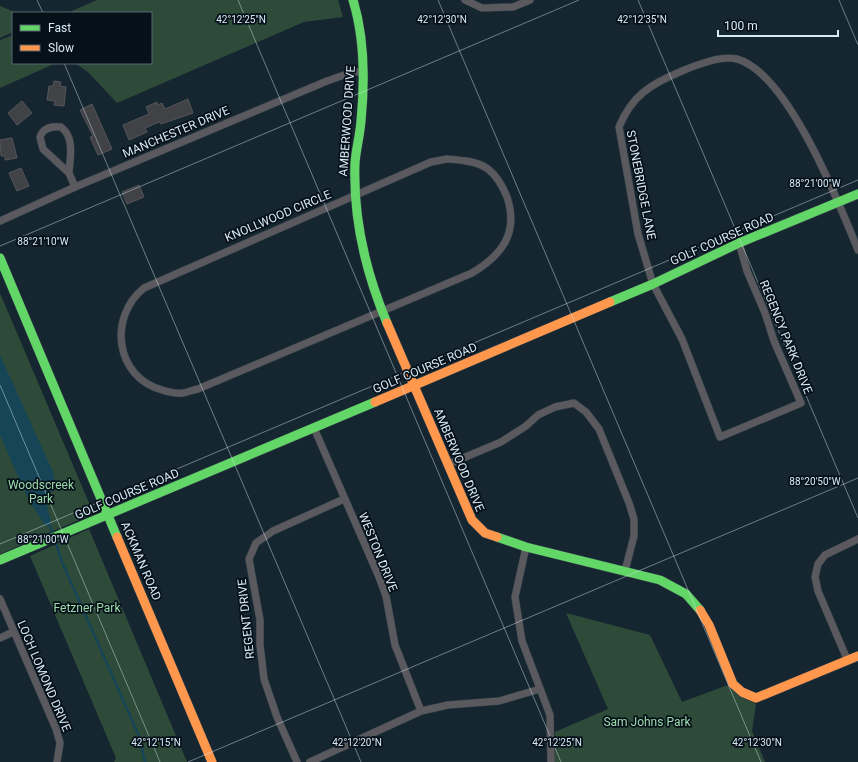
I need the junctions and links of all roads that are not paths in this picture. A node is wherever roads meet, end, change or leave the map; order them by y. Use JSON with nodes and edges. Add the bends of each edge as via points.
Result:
{"nodes":[{"id":1,"x":353,"y":0,"type":"edge"},
{"id":2,"x":466,"y":0,"type":"edge"},
{"id":3,"x":530,"y":0,"type":"edge"},
{"id":4,"x":364,"y":71,"type":"junction"},
{"id":5,"x":69,"y":173,"type":"junction"},
{"id":6,"x":75,"y":187,"type":"junction"},
{"id":7,"x":858,"y":194,"type":"edge"},
{"id":8,"x":356,"y":195,"type":"junction"},
{"id":9,"x":838,"y":202,"type":"junction"},
{"id":10,"x":0,"y":221,"type":"edge"},
{"id":11,"x":739,"y":243,"type":"junction"},
{"id":12,"x":858,"y":250,"type":"edge"},
{"id":13,"x":0,"y":258,"type":"edge"},
{"id":14,"x":653,"y":284,"type":"junction"},
{"id":15,"x":382,"y":310,"type":"junction"},
{"id":16,"x":414,"y":385,"type":"junction"},
{"id":17,"x":314,"y":428,"type":"junction"},
{"id":18,"x":449,"y":464,"type":"junction"},
{"id":19,"x":344,"y":500,"type":"junction"},
{"id":20,"x":108,"y":514,"type":"junction"},
{"id":21,"x":858,"y":539,"type":"edge"},
{"id":22,"x":526,"y":547,"type":"junction"},
{"id":23,"x":0,"y":560,"type":"edge"},
{"id":24,"x":624,"y":571,"type":"junction"},
{"id":25,"x":0,"y":599,"type":"edge"},
{"id":26,"x":13,"y":632,"type":"junction"},
{"id":27,"x":0,"y":638,"type":"edge"},
{"id":28,"x":858,"y":656,"type":"edge"},
{"id":29,"x":847,"y":659,"type":"junction"},
{"id":30,"x":540,"y":689,"type":"junction"},
{"id":31,"x":420,"y":711,"type":"junction"},
{"id":32,"x":58,"y":762,"type":"edge"},
{"id":33,"x":212,"y":762,"type":"edge"},
{"id":34,"x":297,"y":762,"type":"edge"},
{"id":35,"x":310,"y":762,"type":"edge"},
{"id":36,"x":551,"y":762,"type":"edge"}],
"edges":[{"from":1,"to":4,"type":"street","name":"AMBERWOOD DRIVE","via":[[358,17]]},
{"from":2,"to":3,"type":"street","via":[[482,8],[513,7]]},
{"from":4,"to":6,"type":"street","name":"MANCHESTER DRIVE","via":[[326,81]]},
{"from":4,"to":8,"type":"street","name":"AMBERWOOD DRIVE","via":[[355,163]]},
{"from":5,"to":5,"type":"street","via":[[43,148],[40,137],[44,130],[54,126],[61,127],[68,133]]},
{"from":5,"to":6,"type":"street"},
{"from":6,"to":10,"type":"street","name":"MANCHESTER DRIVE"},
{"from":7,"to":9,"type":"street","name":"GOLF COURSE ROAD"},
{"from":8,"to":15,"type":"street","name":"AMBERWOOD DRIVE","via":[[362,250]]},
{"from":8,"to":15,"type":"street","name":"KNOLLWOOD CIRCLE","via":[[431,162],[447,159],[474,163],[488,169],[504,190],[509,203],[510,231],[497,254],[484,266]]},
{"from":8,"to":15,"type":"street","name":"KNOLLWOOD CIRCLE","via":[[144,288],[136,294],[125,312],[121,333],[123,354],[129,368],[144,382],[156,388],[182,393],[198,389]]},
{"from":9,"to":11,"type":"street","name":"GOLF COURSE ROAD"},
{"from":9,"to":12,"type":"street","name":"STONEBRIDGE LANE"},
{"from":9,"to":14,"type":"street","name":"STONEBRIDGE LANE","via":[[807,135],[778,93],[757,70],[737,59],[713,60],[677,73],[649,87],[635,98],[619,127],[638,234]]},
{"from":11,"to":14,"type":"street","name":"GOLF COURSE ROAD"},
{"from":11,"to":14,"type":"street","name":"REGENCY PARK DRIVE","via":[[774,341],[801,403],[720,436],[682,339]]},
{"from":13,"to":20,"type":"street","name":"ACKMAN ROAD"},
{"from":14,"to":16,"type":"street","name":"GOLF COURSE ROAD"},
{"from":15,"to":16,"type":"street","name":"AMBERWOOD DRIVE"},
{"from":16,"to":17,"type":"street","name":"GOLF COURSE ROAD"},
{"from":16,"to":18,"type":"street","name":"AMBERWOOD DRIVE"},
{"from":17,"to":19,"type":"street","name":"WESTON DRIVE"},
{"from":17,"to":20,"type":"street","name":"GOLF COURSE ROAD"},
{"from":18,"to":22,"type":"street","name":"AMBERWOOD DRIVE","via":[[472,520],[485,533]]},
{"from":18,"to":24,"type":"street","via":[[501,442],[538,415],[555,407],[574,403],[586,412],[599,429],[634,519],[634,536]]},
{"from":19,"to":31,"type":"street","name":"WESTON DRIVE","via":[[386,596],[395,645]]},
{"from":19,"to":34,"type":"street","name":"REGENT DRIVE","via":[[274,531],[256,542],[249,559],[260,620],[264,679]]},
{"from":20,"to":23,"type":"street","name":"GOLF COURSE ROAD"},
{"from":20,"to":33,"type":"street","name":"ACKMAN ROAD"},
{"from":21,"to":29,"type":"street","via":[[825,555],[818,564],[815,577],[818,592]]},
{"from":22,"to":24,"type":"street","name":"AMBERWOOD DRIVE"},
{"from":22,"to":30,"type":"street","via":[[515,597],[522,641]]},
{"from":24,"to":29,"type":"street","name":"AMBERWOOD DRIVE","via":[[672,584],[683,591],[702,611],[711,626],[734,685],[756,698]]},
{"from":25,"to":26,"type":"street","name":"LOCH LOMOND DRIVE"},
{"from":26,"to":27,"type":"street"},
{"from":26,"to":32,"type":"street","name":"LOCH LOMOND DRIVE","via":[[56,729],[60,743]]},
{"from":28,"to":29,"type":"street","name":"AMBERWOOD DRIVE"},
{"from":30,"to":31,"type":"street","via":[[499,701],[448,705]]},
{"from":30,"to":36,"type":"street","via":[[550,715]]},
{"from":31,"to":35,"type":"street"}]}
